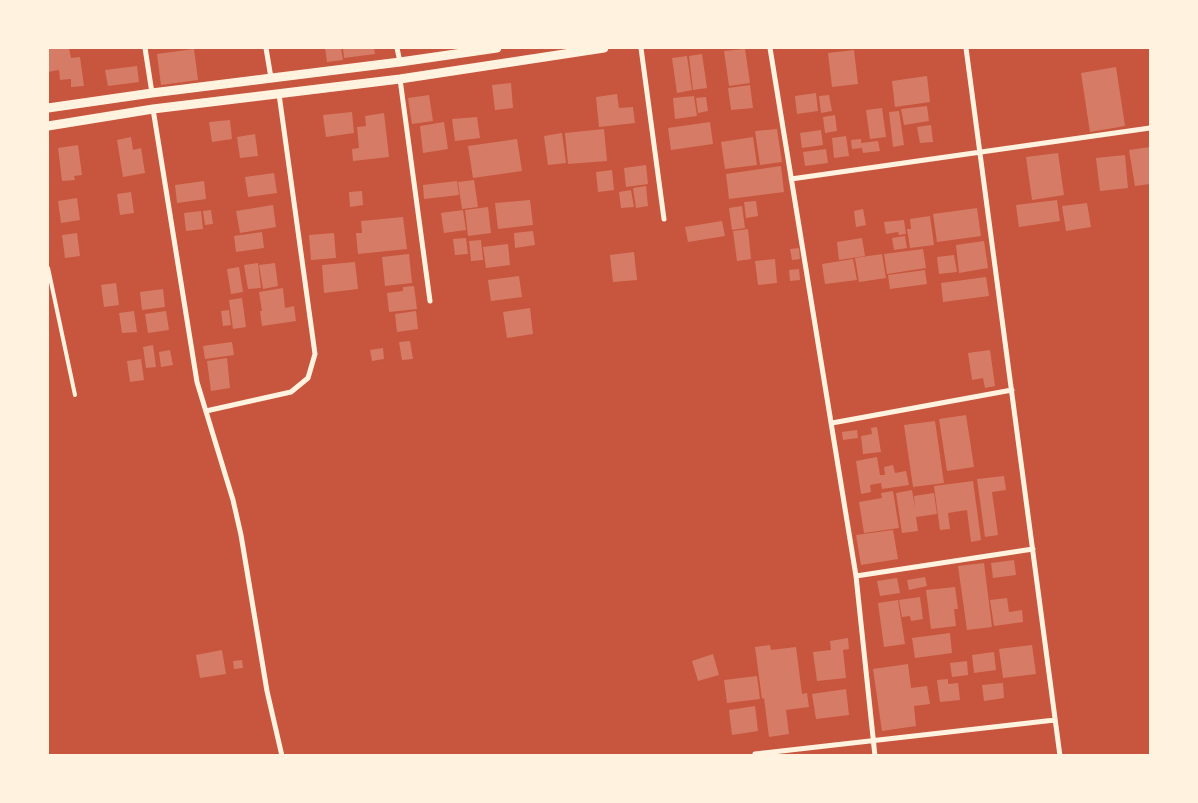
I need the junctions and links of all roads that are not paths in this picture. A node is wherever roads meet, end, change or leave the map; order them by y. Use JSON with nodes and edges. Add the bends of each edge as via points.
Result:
{"nodes":[{"id":1,"x":145,"y":48,"type":"edge"},
{"id":2,"x":266,"y":48,"type":"edge"},
{"id":3,"x":397,"y":48,"type":"edge"},
{"id":4,"x":497,"y":48,"type":"edge"},
{"id":5,"x":604,"y":48,"type":"edge"},
{"id":6,"x":641,"y":48,"type":"edge"},
{"id":7,"x":770,"y":48,"type":"edge"},
{"id":8,"x":966,"y":48,"type":"edge"},
{"id":9,"x":400,"y":62,"type":"junction"},
{"id":10,"x":271,"y":78,"type":"junction"},
{"id":11,"x":400,"y":79,"type":"junction"},
{"id":12,"x":152,"y":93,"type":"junction"},
{"id":13,"x":279,"y":94,"type":"junction"},
{"id":14,"x":48,"y":108,"type":"edge"},
{"id":15,"x":153,"y":110,"type":"junction"},
{"id":16,"x":48,"y":126,"type":"edge"},
{"id":17,"x":1150,"y":128,"type":"edge"},
{"id":18,"x":981,"y":154,"type":"junction"},
{"id":19,"x":791,"y":179,"type":"junction"},
{"id":20,"x":664,"y":219,"type":"dead end"},
{"id":21,"x":48,"y":268,"type":"edge"},
{"id":22,"x":430,"y":301,"type":"dead end"},
{"id":23,"x":1012,"y":390,"type":"junction"},
{"id":24,"x":75,"y":395,"type":"dead end"},
{"id":25,"x":206,"y":411,"type":"junction"},
{"id":26,"x":832,"y":423,"type":"junction"},
{"id":27,"x":1033,"y":549,"type":"junction"},
{"id":28,"x":856,"y":576,"type":"junction"},
{"id":29,"x":1055,"y":720,"type":"junction"},
{"id":30,"x":872,"y":742,"type":"junction"},
{"id":31,"x":755,"y":754,"type":"dead end"},
{"id":32,"x":282,"y":756,"type":"edge"},
{"id":33,"x":875,"y":756,"type":"edge"},
{"id":34,"x":1060,"y":756,"type":"edge"}],
"edges":[{"from":1,"to":12,"type":"street"},
{"from":2,"to":10,"type":"street"},
{"from":3,"to":9,"type":"street"},
{"from":4,"to":9,"type":"street"},
{"from":5,"to":11,"type":"street"},
{"from":6,"to":20,"type":"street"},
{"from":7,"to":19,"type":"street"},
{"from":8,"to":18,"type":"street"},
{"from":9,"to":10,"type":"street"},
{"from":10,"to":12,"type":"street"},
{"from":11,"to":13,"type":"street"},
{"from":11,"to":22,"type":"street"},
{"from":12,"to":14,"type":"street"},
{"from":13,"to":15,"type":"street"},
{"from":13,"to":25,"type":"street","via":[[315,354],[308,378],[291,392]]},
{"from":15,"to":16,"type":"street"},
{"from":15,"to":25,"type":"street","via":[[197,382]]},
{"from":17,"to":18,"type":"street"},
{"from":18,"to":19,"type":"street"},
{"from":18,"to":23,"type":"street"},
{"from":19,"to":26,"type":"street"},
{"from":21,"to":24,"type":"lane"},
{"from":23,"to":26,"type":"street"},
{"from":23,"to":27,"type":"street"},
{"from":25,"to":32,"type":"street","via":[[241,535],[267,691]]},
{"from":26,"to":28,"type":"street"},
{"from":27,"to":28,"type":"street"},
{"from":27,"to":29,"type":"street"},
{"from":28,"to":30,"type":"street"},
{"from":29,"to":30,"type":"street"},
{"from":29,"to":34,"type":"street"},
{"from":30,"to":31,"type":"street"},
{"from":30,"to":33,"type":"street"}]}
